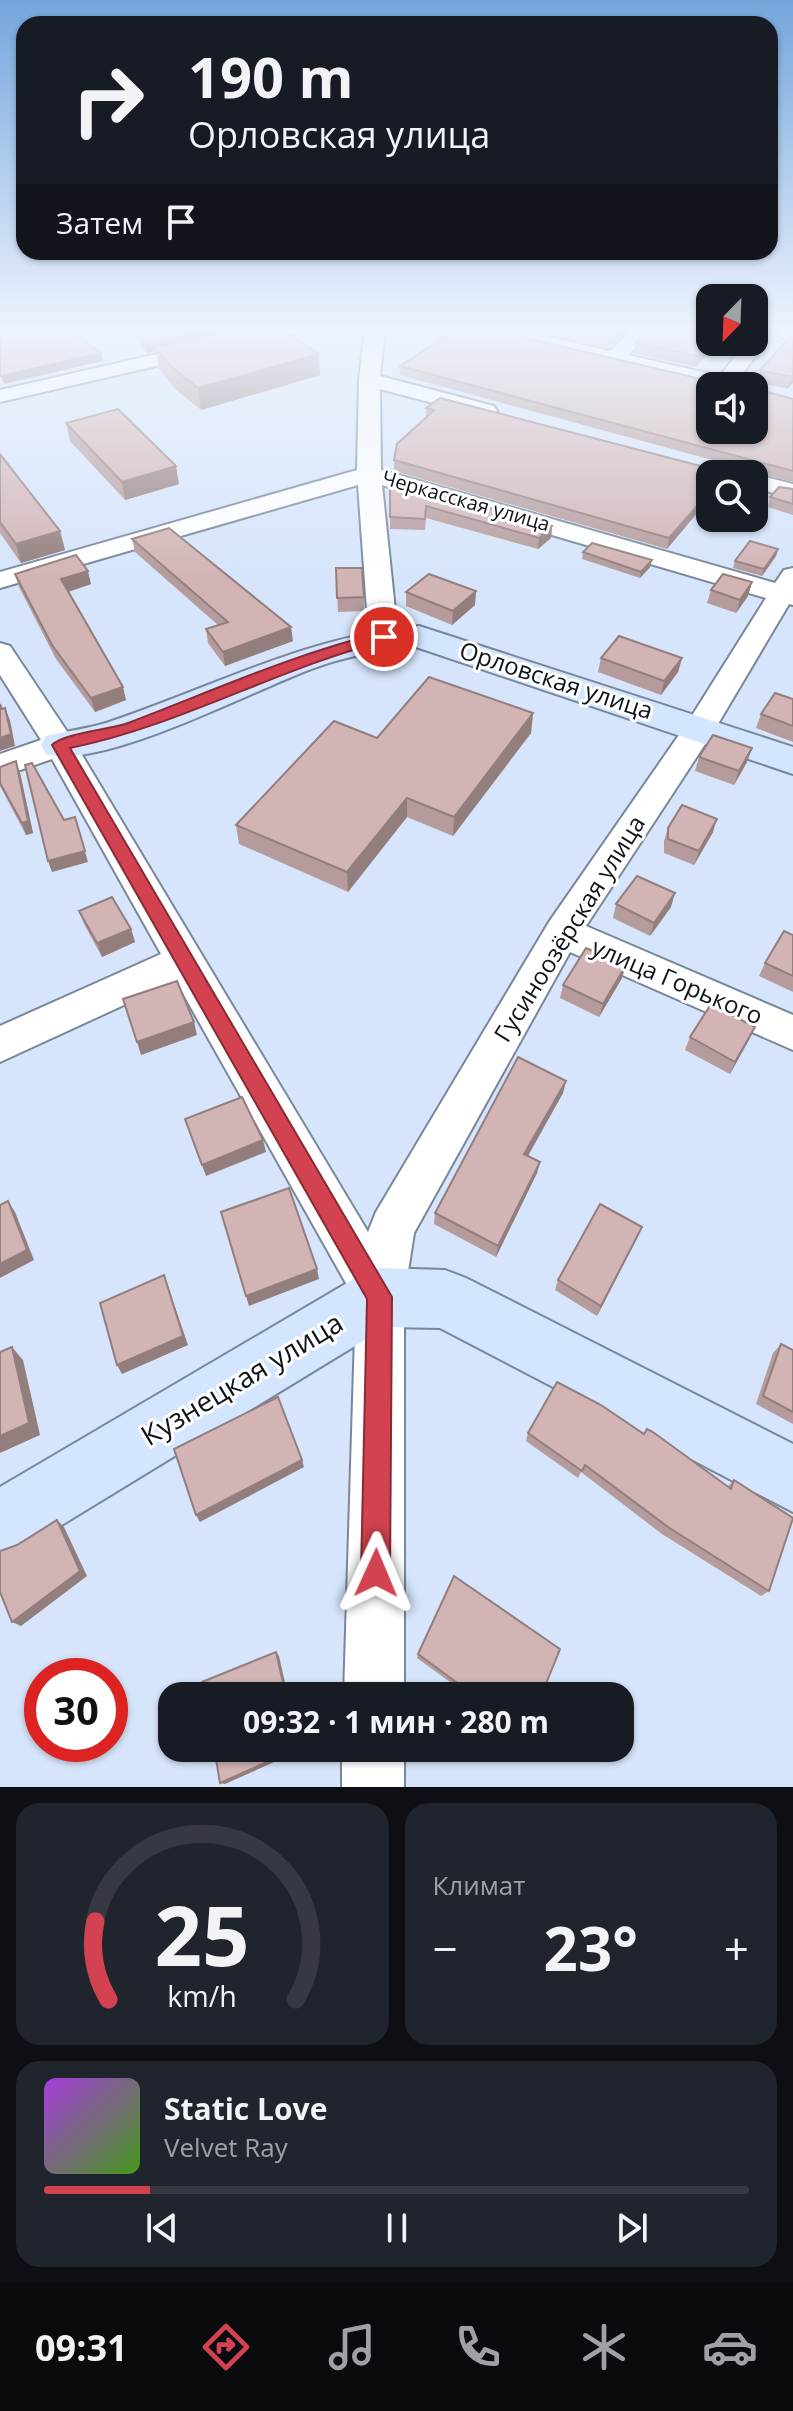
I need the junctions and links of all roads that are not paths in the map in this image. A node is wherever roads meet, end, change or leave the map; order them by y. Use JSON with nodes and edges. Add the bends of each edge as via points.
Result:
{"nodes":[{"id":1,"x":369,"y":410,"type":"edge"},
{"id":2,"x":486,"y":410,"type":"edge"},
{"id":3,"x":504,"y":415,"type":"edge"},
{"id":4,"x":369,"y":474,"type":"junction"},
{"id":5,"x":768,"y":485,"type":"edge"},
{"id":6,"x":793,"y":491,"type":"edge"},
{"id":7,"x":0,"y":580,"type":"edge"},
{"id":8,"x":789,"y":589,"type":"edge"},
{"id":9,"x":381,"y":610,"type":"dead end"},
{"id":10,"x":0,"y":652,"type":"edge"},
{"id":11,"x":699,"y":729,"type":"junction"},
{"id":12,"x":60,"y":745,"type":"junction"},
{"id":13,"x":793,"y":761,"type":"edge"},
{"id":14,"x":0,"y":766,"type":"edge"},
{"id":15,"x":562,"y":932,"type":"junction"},
{"id":16,"x":182,"y":961,"type":"junction"},
{"id":17,"x":793,"y":1033,"type":"edge"},
{"id":18,"x":0,"y":1045,"type":"edge"},
{"id":19,"x":380,"y":1297,"type":"junction"},
{"id":20,"x":793,"y":1479,"type":"edge"},
{"id":21,"x":0,"y":1524,"type":"edge"},
{"id":22,"x":374,"y":1682,"type":"edge"},
{"id":23,"x":373,"y":1762,"type":"edge"},
{"id":24,"x":373,"y":1787,"type":"edge"}],
"edges":[{"from":1,"to":4,"type":"street"},
{"from":2,"to":3,"type":"street"},
{"from":4,"to":7,"type":"street","name":"Черкасская улица"},
{"from":4,"to":8,"type":"street","name":"Черкасская улица"},
{"from":4,"to":9,"type":"street"},
{"from":5,"to":6,"type":"street"},
{"from":8,"to":11,"type":"street","name":"Гусиноозёрская улица"},
{"from":10,"to":12,"type":"street"},
{"from":11,"to":12,"type":"street","name":"Орловская улица","via":[[407,636],[344,646],[116,733]]},
{"from":11,"to":13,"type":"street","name":"Орловская улица"},
{"from":11,"to":15,"type":"street","name":"Гусиноозёрская улица"},
{"from":12,"to":14,"type":"street","name":"Орловская улица"},
{"from":12,"to":16,"type":"street"},
{"from":15,"to":17,"type":"street","name":"улица Горького"},
{"from":15,"to":19,"type":"street","name":"Гусиноозёрская улица","via":[[392,1228]]},
{"from":16,"to":18,"type":"street"},
{"from":16,"to":19,"type":"street"},
{"from":19,"to":20,"type":"street","via":[[445,1299]]},
{"from":19,"to":21,"type":"street","name":"Кузнецкая улица"},
{"from":19,"to":22,"type":"street","name":"Гусиноозёрская улица"},
{"from":23,"to":24,"type":"street"}]}
